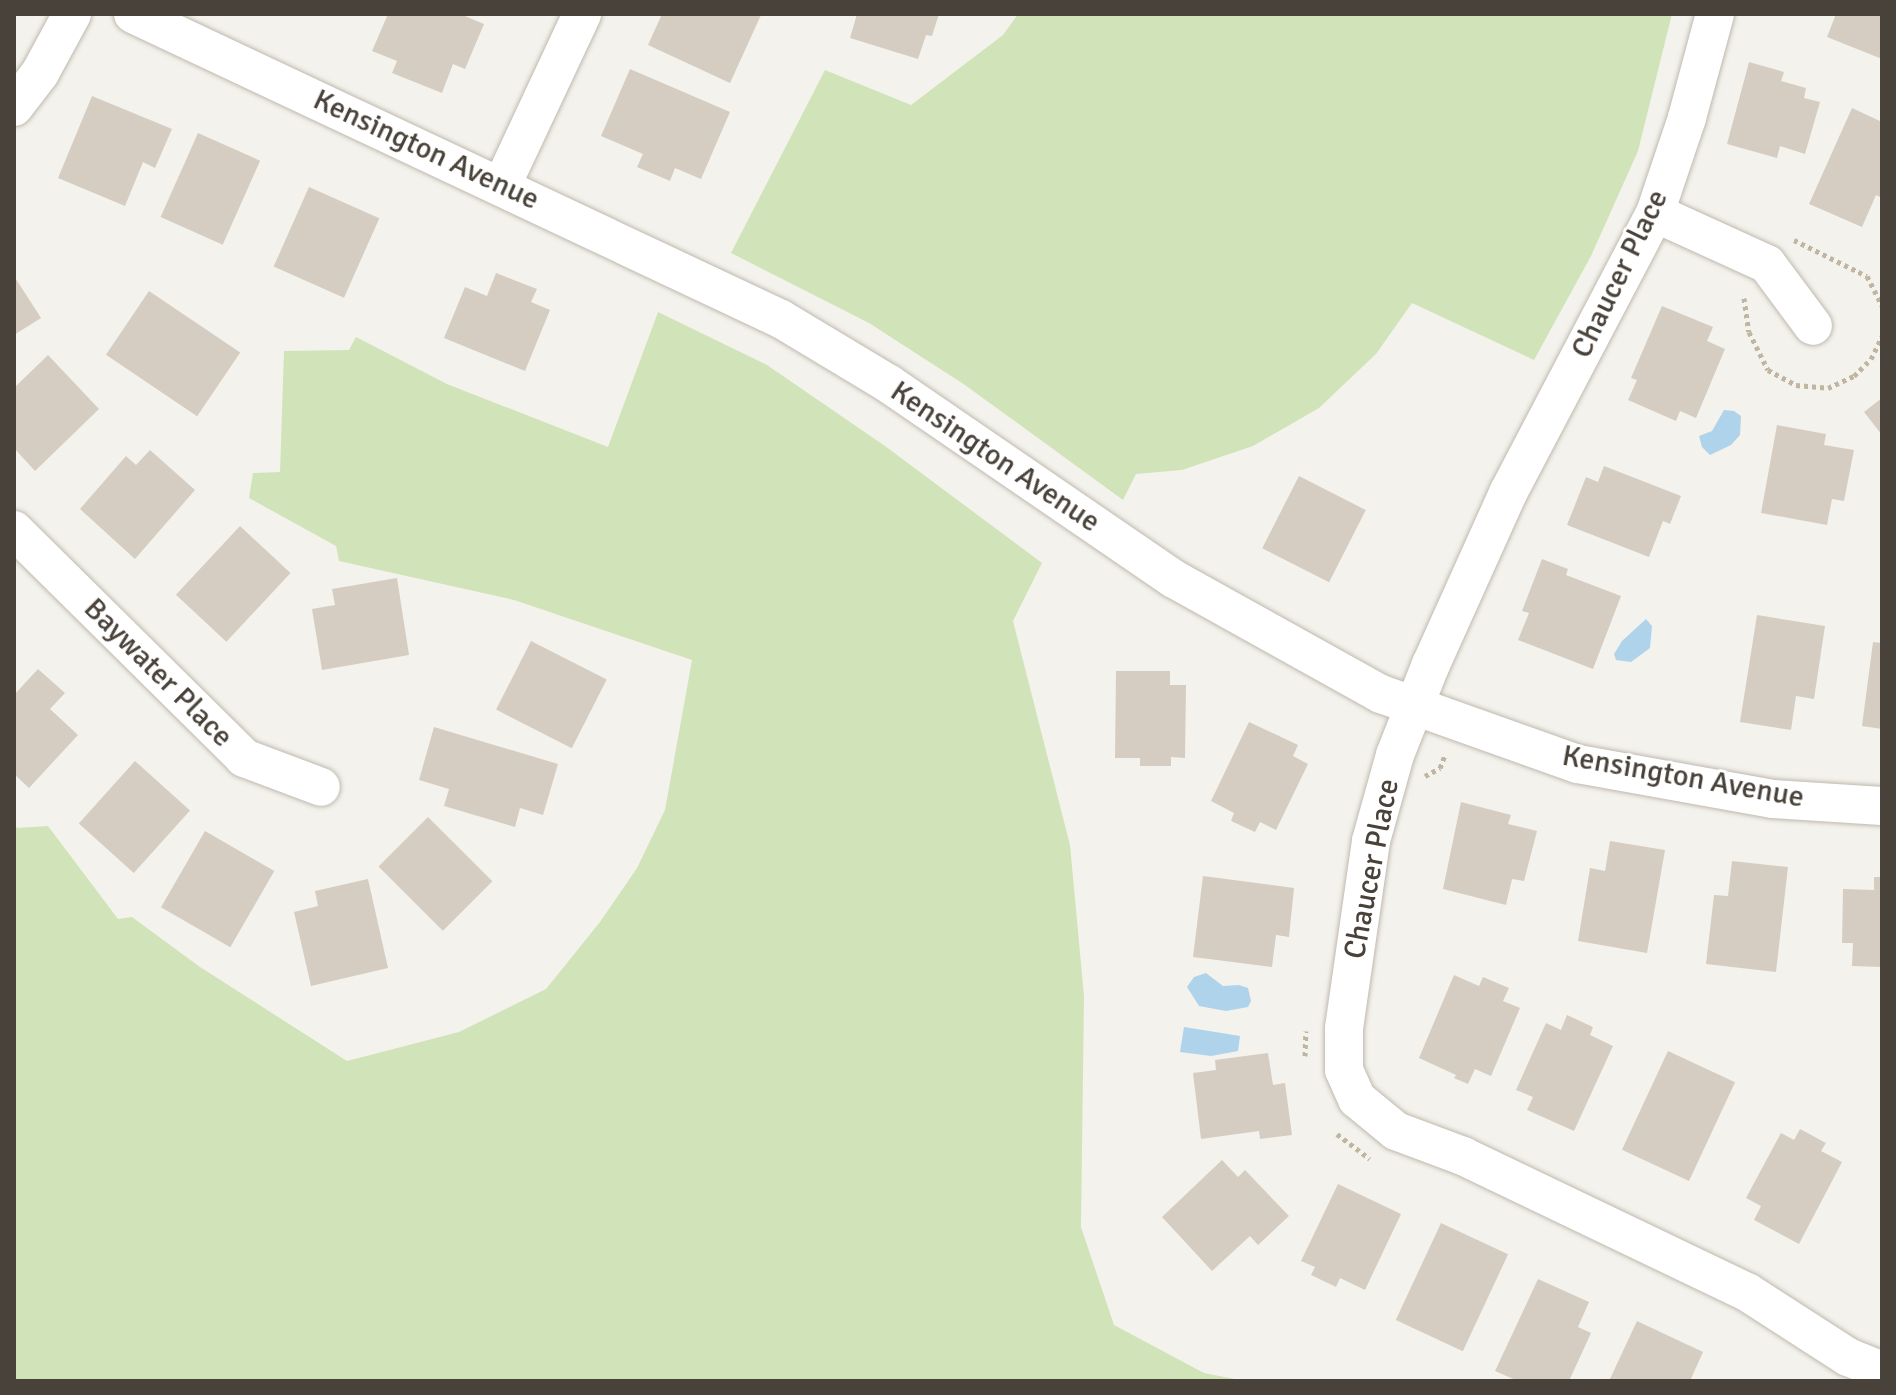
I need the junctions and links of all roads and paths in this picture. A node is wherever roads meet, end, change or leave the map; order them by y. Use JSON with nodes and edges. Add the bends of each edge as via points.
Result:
{"nodes":[{"id":1,"x":72,"y":14,"type":"edge"},
{"id":2,"x":133,"y":14,"type":"edge"},
{"id":3,"x":582,"y":14,"type":"edge"},
{"id":4,"x":1715,"y":14,"type":"edge"},
{"id":5,"x":14,"y":107,"type":"edge"},
{"id":6,"x":502,"y":185,"type":"junction"},
{"id":7,"x":1655,"y":213,"type":"junction"},
{"id":8,"x":1781,"y":234,"type":"dead end"},
{"id":9,"x":1882,"y":306,"type":"edge"},
{"id":10,"x":1813,"y":326,"type":"dead end"},
{"id":11,"x":14,"y":530,"type":"edge"},
{"id":12,"x":1416,"y":706,"type":"junction"},
{"id":13,"x":321,"y":787,"type":"dead end"},
{"id":14,"x":1882,"y":806,"type":"edge"},
{"id":15,"x":1310,"y":1016,"type":"dead end"},
{"id":16,"x":1307,"y":1069,"type":"dead end"},
{"id":17,"x":1333,"y":1131,"type":"dead end"},
{"id":18,"x":1377,"y":1162,"type":"dead end"},
{"id":19,"x":1882,"y":1371,"type":"edge"}],
"edges":[{"from":1,"to":5,"type":"street","via":[[40,73]]},
{"from":2,"to":6,"type":"street","name":"Kensington Avenue"},
{"from":3,"to":6,"type":"street"},
{"from":4,"to":7,"type":"street","name":"Chaucer Place"},
{"from":6,"to":12,"type":"street","name":"Kensington Avenue","via":[[781,319],[889,384],[1174,579],[1381,694]]},
{"from":7,"to":10,"type":"street","via":[[1767,264]]},
{"from":7,"to":12,"type":"street","name":"Chaucer Place","via":[[1508,493]]},
{"from":8,"to":9,"type":"path","via":[[1867,276]]},
{"from":11,"to":13,"type":"street","name":"Baywater Place","via":[[244,758]]},
{"from":12,"to":14,"type":"street","name":"Kensington Avenue","via":[[1578,764],[1773,799]]},
{"from":12,"to":19,"type":"street","name":"Chaucer Place","via":[[1395,755],[1371,841],[1360,912],[1344,1028],[1344,1070],[1357,1099],[1396,1131],[1463,1156],[1747,1292],[1848,1357]]},
{"from":15,"to":16,"type":"path","via":[[1303,1042]]},
{"from":17,"to":18,"type":"path"}]}
